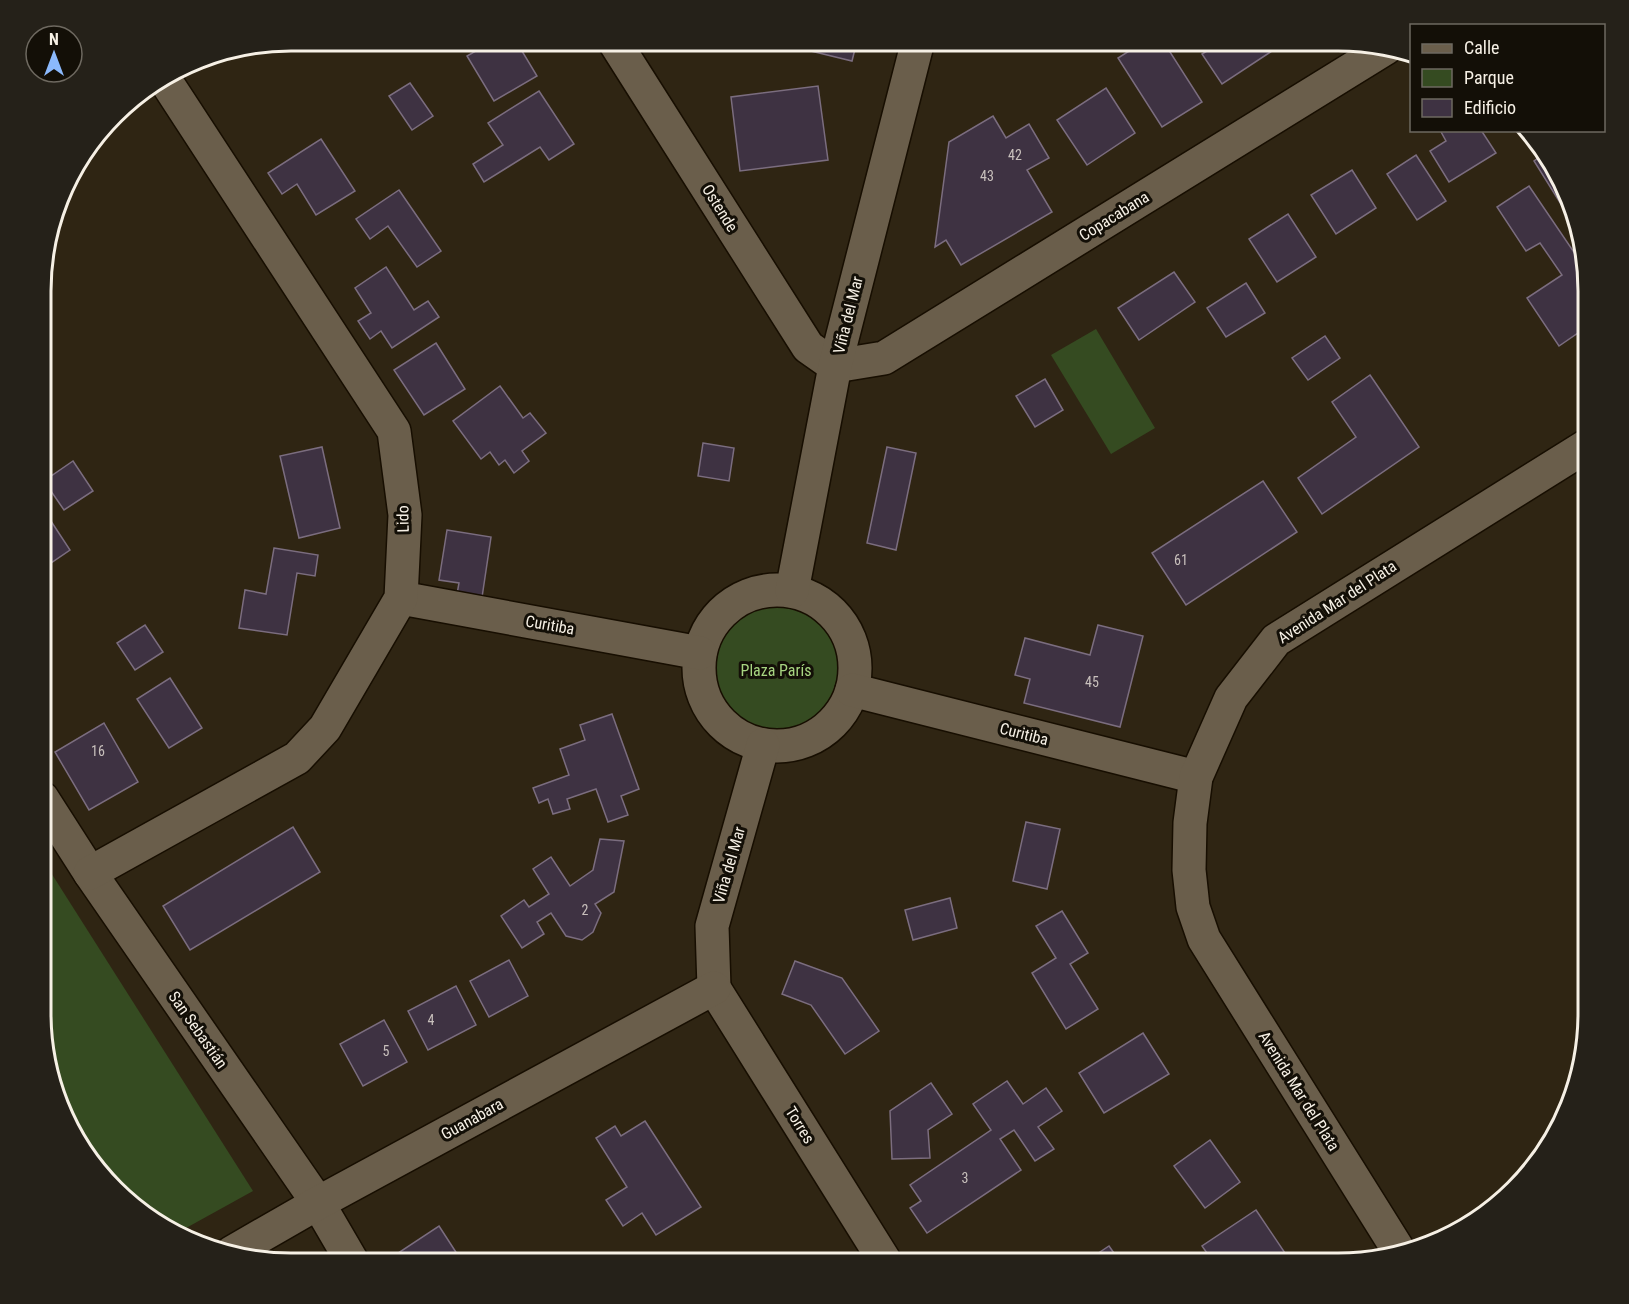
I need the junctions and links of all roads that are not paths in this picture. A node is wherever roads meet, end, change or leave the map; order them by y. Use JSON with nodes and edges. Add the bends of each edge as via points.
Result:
{"nodes":[{"id":1,"x":620,"y":51,"type":"edge"},
{"id":2,"x":915,"y":51,"type":"edge"},
{"id":3,"x":1376,"y":54,"type":"edge"},
{"id":4,"x":168,"y":85,"type":"edge"},
{"id":5,"x":835,"y":366,"type":"junction"},
{"id":6,"x":1578,"y":451,"type":"edge"},
{"id":7,"x":792,"y":591,"type":"junction"},
{"id":8,"x":401,"y":597,"type":"junction"},
{"id":9,"x":700,"y":653,"type":"junction"},
{"id":10,"x":852,"y":690,"type":"junction"},
{"id":11,"x":763,"y":745,"type":"junction"},
{"id":12,"x":1196,"y":777,"type":"junction"},
{"id":13,"x":51,"y":812,"type":"edge"},
{"id":14,"x":90,"y":873,"type":"junction"},
{"id":15,"x":714,"y":988,"type":"junction"},
{"id":16,"x":318,"y":1203,"type":"junction"},
{"id":17,"x":1396,"y":1246,"type":"edge"},
{"id":18,"x":241,"y":1247,"type":"edge"},
{"id":19,"x":347,"y":1253,"type":"edge"},
{"id":20,"x":880,"y":1253,"type":"edge"}],
"edges":[{"from":1,"to":5,"type":"street","name":"Ostende","via":[[808,347]]},
{"from":2,"to":5,"type":"street","name":"Viña del Mar"},
{"from":3,"to":5,"type":"street","name":"Copacabana","via":[[884,358]]},
{"from":4,"to":8,"type":"street","name":"Lido","via":[[394,431],[405,515]]},
{"from":5,"to":7,"type":"street","name":"Viña del Mar"},
{"from":6,"to":12,"type":"street","name":"Avenida Mar del Plata","via":[[1276,640],[1231,698]]},
{"from":7,"to":9,"type":"street","via":[[768,590],[744,597],[724,611],[708,630]]},
{"from":7,"to":10,"type":"street","via":[[817,601],[842,624],[856,665]]},
{"from":8,"to":9,"type":"street","name":"Curitiba"},
{"from":8,"to":14,"type":"street","name":"Lido","via":[[325,728],[297,758]]},
{"from":9,"to":11,"type":"street","via":[[699,678],[706,701],[720,722],[740,737]]},
{"from":10,"to":11,"type":"street","via":[[843,711],[828,729],[786,746]]},
{"from":10,"to":12,"type":"street","name":"Curitiba"},
{"from":11,"to":15,"type":"street","name":"Viña del Mar","via":[[712,926]]},
{"from":12,"to":17,"type":"street","name":"Avenida Mar del Plata","via":[[1189,870],[1193,907],[1204,939]]},
{"from":13,"to":14,"type":"street","name":"San Sebastián"},
{"from":14,"to":16,"type":"street","name":"San Sebastián"},
{"from":15,"to":16,"type":"street","name":"Guanabara"},
{"from":15,"to":20,"type":"street","name":"Torres"},
{"from":16,"to":18,"type":"street","name":"Guanabara"},
{"from":16,"to":19,"type":"street","name":"San Sebastián"}]}
